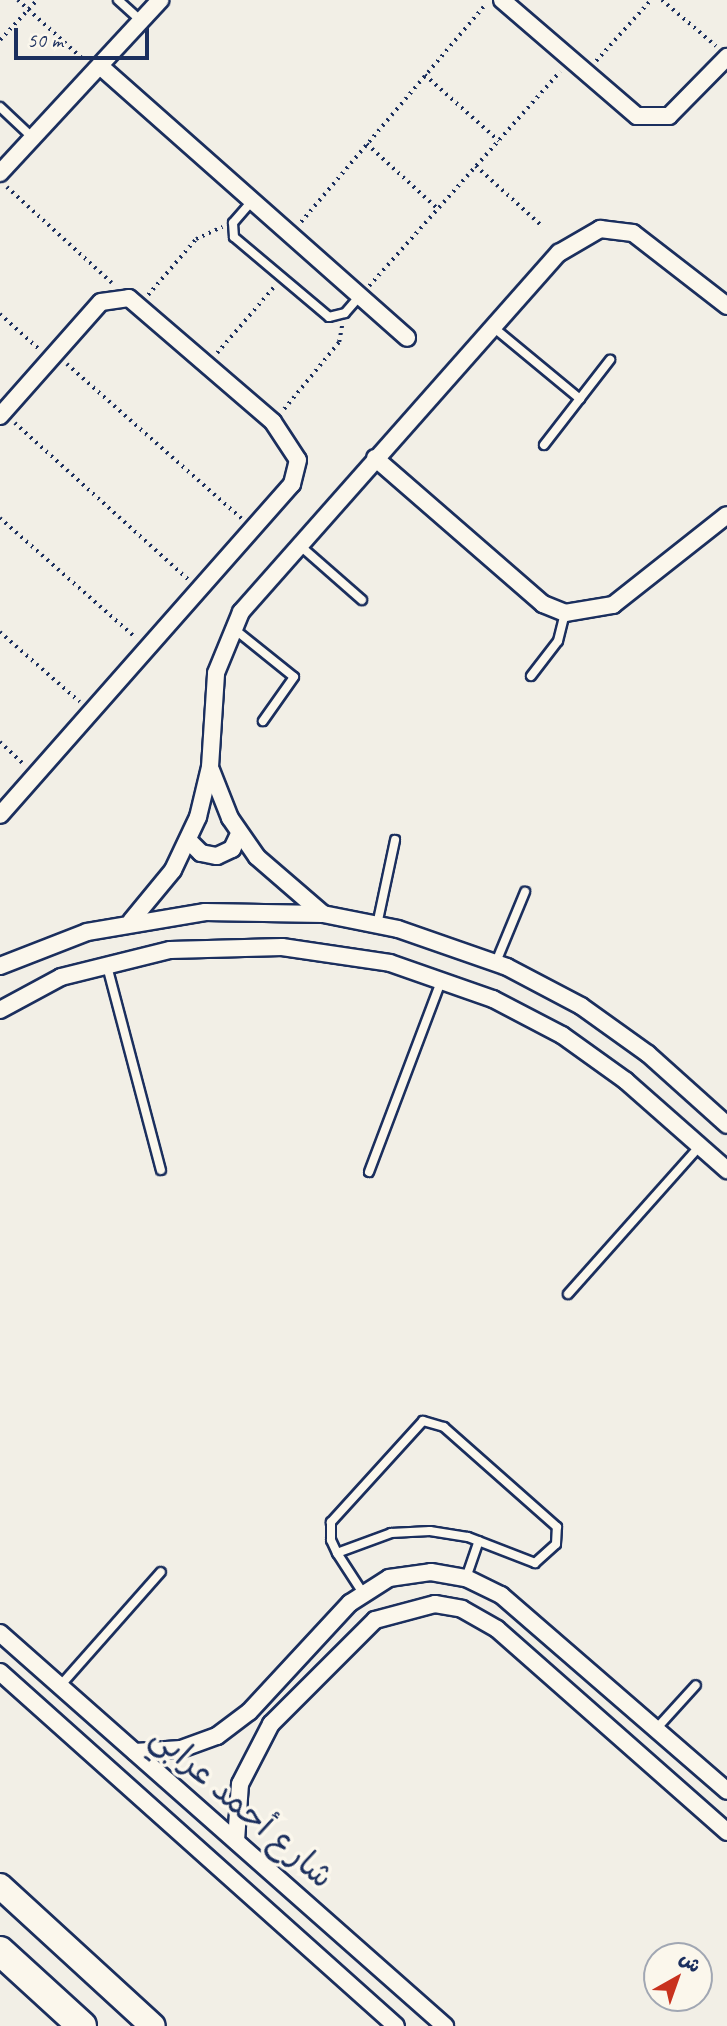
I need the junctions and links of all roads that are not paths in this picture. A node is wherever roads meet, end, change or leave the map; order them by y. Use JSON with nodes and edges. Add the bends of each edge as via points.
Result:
{"nodes":[{"id":1,"x":118,"y":0,"type":"edge"},
{"id":2,"x":160,"y":0,"type":"edge"},
{"id":3,"x":502,"y":0,"type":"edge"},
{"id":4,"x":529,"y":0,"type":"edge"},
{"id":5,"x":518,"y":13,"type":"junction"},
{"id":6,"x":141,"y":21,"type":"junction"},
{"id":7,"x":727,"y":56,"type":"edge"},
{"id":8,"x":98,"y":69,"type":"junction"},
{"id":9,"x":0,"y":107,"type":"edge"},
{"id":10,"x":32,"y":137,"type":"junction"},
{"id":11,"x":0,"y":173,"type":"edge"},
{"id":12,"x":252,"y":201,"type":"junction"},
{"id":13,"x":360,"y":296,"type":"junction"},
{"id":14,"x":727,"y":306,"type":"edge"},
{"id":15,"x":492,"y":327,"type":"junction"},
{"id":16,"x":407,"y":338,"type":"dead end"},
{"id":17,"x":610,"y":360,"type":"dead end"},
{"id":18,"x":580,"y":399,"type":"junction"},
{"id":19,"x":2,"y":414,"type":"edge"},
{"id":20,"x":544,"y":444,"type":"dead end"},
{"id":21,"x":375,"y":458,"type":"junction"},
{"id":22,"x":727,"y":515,"type":"edge"},
{"id":23,"x":298,"y":544,"type":"junction"},
{"id":24,"x":362,"y":600,"type":"dead end"},
{"id":25,"x":565,"y":613,"type":"junction"},
{"id":26,"x":233,"y":628,"type":"junction"},
{"id":27,"x":531,"y":676,"type":"dead end"},
{"id":28,"x":263,"y":721,"type":"dead end"},
{"id":29,"x":210,"y":767,"type":"junction"},
{"id":30,"x":0,"y":816,"type":"edge"},
{"id":31,"x":239,"y":834,"type":"junction"},
{"id":32,"x":395,"y":840,"type":"dead end"},
{"id":33,"x":189,"y":841,"type":"junction"},
{"id":34,"x":525,"y":892,"type":"dead end"},
{"id":35,"x":323,"y":914,"type":"junction"},
{"id":36,"x":131,"y":922,"type":"junction"},
{"id":37,"x":377,"y":925,"type":"junction"},
{"id":38,"x":496,"y":962,"type":"junction"},
{"id":39,"x":107,"y":963,"type":"junction"},
{"id":40,"x":0,"y":966,"type":"edge"},
{"id":41,"x":442,"y":979,"type":"junction"},
{"id":42,"x":0,"y":1010,"type":"edge"},
{"id":43,"x":727,"y":1125,"type":"edge"},
{"id":44,"x":699,"y":1146,"type":"junction"},
{"id":45,"x":162,"y":1170,"type":"dead end"},
{"id":46,"x":727,"y":1170,"type":"edge"},
{"id":47,"x":369,"y":1172,"type":"dead end"},
{"id":48,"x":568,"y":1294,"type":"dead end"},
{"id":49,"x":479,"y":1541,"type":"junction"},
{"id":50,"x":337,"y":1553,"type":"junction"},
{"id":51,"x":162,"y":1572,"type":"dead end"},
{"id":52,"x":466,"y":1578,"type":"junction"},
{"id":53,"x":363,"y":1593,"type":"junction"},
{"id":54,"x":0,"y":1633,"type":"edge"},
{"id":55,"x":0,"y":1672,"type":"edge"},
{"id":56,"x":696,"y":1685,"type":"dead end"},
{"id":57,"x":60,"y":1686,"type":"junction"},
{"id":58,"x":656,"y":1729,"type":"junction"},
{"id":59,"x":135,"y":1752,"type":"junction"},
{"id":60,"x":727,"y":1791,"type":"edge"},
{"id":61,"x":727,"y":1832,"type":"edge"},
{"id":62,"x":236,"y":1841,"type":"junction"},
{"id":63,"x":0,"y":1886,"type":"edge"},
{"id":64,"x":0,"y":1951,"type":"edge"},
{"id":65,"x":82,"y":2026,"type":"edge"},
{"id":66,"x":153,"y":2026,"type":"edge"},
{"id":67,"x":396,"y":2026,"type":"edge"},
{"id":68,"x":444,"y":2026,"type":"edge"}],
"edges":[{"from":1,"to":6,"type":"lane"},
{"from":2,"to":6,"type":"street"},
{"from":3,"to":5,"type":"street"},
{"from":4,"to":5,"type":"street"},
{"from":5,"to":7,"type":"street","via":[[638,116],[653,119],[681,106]]},
{"from":6,"to":8,"type":"street"},
{"from":8,"to":10,"type":"street"},
{"from":8,"to":12,"type":"street"},
{"from":9,"to":10,"type":"lane"},
{"from":10,"to":11,"type":"street"},
{"from":12,"to":13,"type":"street"},
{"from":12,"to":13,"type":"lane","via":[[231,228],[282,278],[329,317],[340,316]]},
{"from":13,"to":16,"type":"street"},
{"from":14,"to":15,"type":"street","via":[[648,241],[600,229],[569,243]]},
{"from":15,"to":18,"type":"lane"},
{"from":15,"to":21,"type":"street"},
{"from":17,"to":18,"type":"lane"},
{"from":18,"to":20,"type":"lane"},
{"from":19,"to":30,"type":"street","via":[[102,302],[135,301],[273,422],[295,447],[297,473],[254,529]]},
{"from":21,"to":23,"type":"street"},
{"from":21,"to":25,"type":"street","via":[[542,604]]},
{"from":22,"to":25,"type":"street","via":[[613,605]]},
{"from":23,"to":24,"type":"lane"},
{"from":23,"to":26,"type":"street"},
{"from":25,"to":27,"type":"lane","via":[[558,641]]},
{"from":26,"to":28,"type":"lane","via":[[294,677]]},
{"from":26,"to":29,"type":"street","via":[[210,701]]},
{"from":29,"to":31,"type":"street"},
{"from":29,"to":33,"type":"street"},
{"from":31,"to":33,"type":"street","via":[[232,849],[217,856],[201,853]]},
{"from":31,"to":35,"type":"street","via":[[277,878]]},
{"from":32,"to":37,"type":"lane"},
{"from":33,"to":36,"type":"street"},
{"from":34,"to":38,"type":"lane"},
{"from":35,"to":36,"type":"street","via":[[205,912]]},
{"from":35,"to":37,"type":"street"},
{"from":36,"to":40,"type":"street"},
{"from":37,"to":38,"type":"street"},
{"from":38,"to":43,"type":"street","via":[[615,1029]]},
{"from":39,"to":41,"type":"street","via":[[170,950],[282,947],[354,955]]},
{"from":39,"to":42,"type":"street","via":[[61,977]]},
{"from":39,"to":45,"type":"lane"},
{"from":41,"to":44,"type":"street","via":[[562,1035]]},
{"from":41,"to":47,"type":"lane"},
{"from":44,"to":46,"type":"street"},
{"from":44,"to":48,"type":"lane"},
{"from":49,"to":50,"type":"lane","via":[[410,1531]]},
{"from":49,"to":50,"type":"lane","via":[[535,1563],[553,1549],[558,1533],[540,1510],[429,1420],[414,1427],[334,1516],[329,1534]]},
{"from":49,"to":52,"type":"lane"},
{"from":50,"to":53,"type":"lane"},
{"from":51,"to":57,"type":"lane"},
{"from":52,"to":53,"type":"street","via":[[410,1573]]},
{"from":52,"to":58,"type":"street","via":[[516,1607]]},
{"from":53,"to":59,"type":"street","via":[[233,1726],[199,1745]]},
{"from":54,"to":57,"type":"street","name":"شارع أحمد عرابي"},
{"from":55,"to":67,"type":"street"},
{"from":56,"to":58,"type":"lane"},
{"from":57,"to":59,"type":"street","name":"شارع أحمد عرابي"},
{"from":58,"to":60,"type":"street"},
{"from":59,"to":62,"type":"street","name":"شارع أحمد عرابي"},
{"from":61,"to":62,"type":"street","via":[[497,1629],[462,1609],[435,1604],[375,1620],[271,1724],[240,1784]]},
{"from":62,"to":68,"type":"street","name":"شارع أحمد عرابي"},
{"from":63,"to":66,"type":"highway"},
{"from":64,"to":65,"type":"highway"}]}
